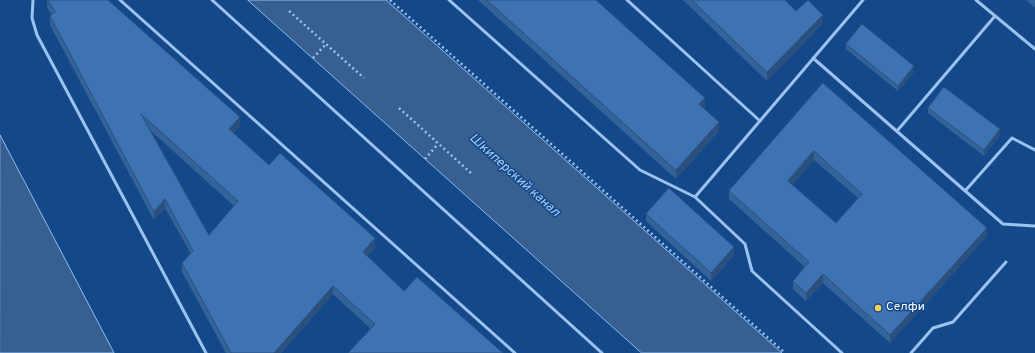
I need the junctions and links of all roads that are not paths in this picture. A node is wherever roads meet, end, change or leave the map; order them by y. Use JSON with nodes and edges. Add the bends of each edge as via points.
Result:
{"nodes":[{"id":1,"x":33,"y":0,"type":"edge"},
{"id":2,"x":120,"y":0,"type":"edge"},
{"id":3,"x":212,"y":0,"type":"edge"},
{"id":4,"x":449,"y":0,"type":"edge"},
{"id":5,"x":627,"y":0,"type":"edge"},
{"id":6,"x":863,"y":0,"type":"edge"},
{"id":7,"x":976,"y":0,"type":"edge"},
{"id":8,"x":995,"y":16,"type":"junction"},
{"id":9,"x":1035,"y":49,"type":"edge"},
{"id":10,"x":814,"y":58,"type":"junction"},
{"id":11,"x":760,"y":121,"type":"junction"},
{"id":12,"x":897,"y":131,"type":"junction"},
{"id":13,"x":1035,"y":150,"type":"edge"},
{"id":14,"x":965,"y":191,"type":"junction"},
{"id":15,"x":695,"y":197,"type":"junction"},
{"id":16,"x":1035,"y":226,"type":"edge"},
{"id":17,"x":1006,"y":262,"type":"dead end"},
{"id":18,"x":206,"y":353,"type":"edge"},
{"id":19,"x":515,"y":353,"type":"edge"},
{"id":20,"x":602,"y":353,"type":"edge"},
{"id":21,"x":842,"y":353,"type":"edge"},
{"id":22,"x":911,"y":353,"type":"edge"}],
"edges":[{"from":1,"to":18,"type":"lane","via":[[32,18],[37,34]]},
{"from":2,"to":19,"type":"lane"},
{"from":3,"to":20,"type":"lane"},
{"from":4,"to":15,"type":"lane","via":[[640,170]]},
{"from":5,"to":11,"type":"lane"},
{"from":6,"to":10,"type":"lane"},
{"from":7,"to":8,"type":"lane"},
{"from":8,"to":9,"type":"lane"},
{"from":8,"to":12,"type":"lane"},
{"from":10,"to":11,"type":"lane"},
{"from":10,"to":12,"type":"lane"},
{"from":11,"to":15,"type":"lane"},
{"from":12,"to":14,"type":"lane"},
{"from":13,"to":14,"type":"lane","via":[[1012,138]]},
{"from":14,"to":16,"type":"lane","via":[[1003,224]]},
{"from":15,"to":21,"type":"lane","via":[[745,244],[752,271]]},
{"from":17,"to":22,"type":"lane","via":[[953,322],[934,328]]}]}
